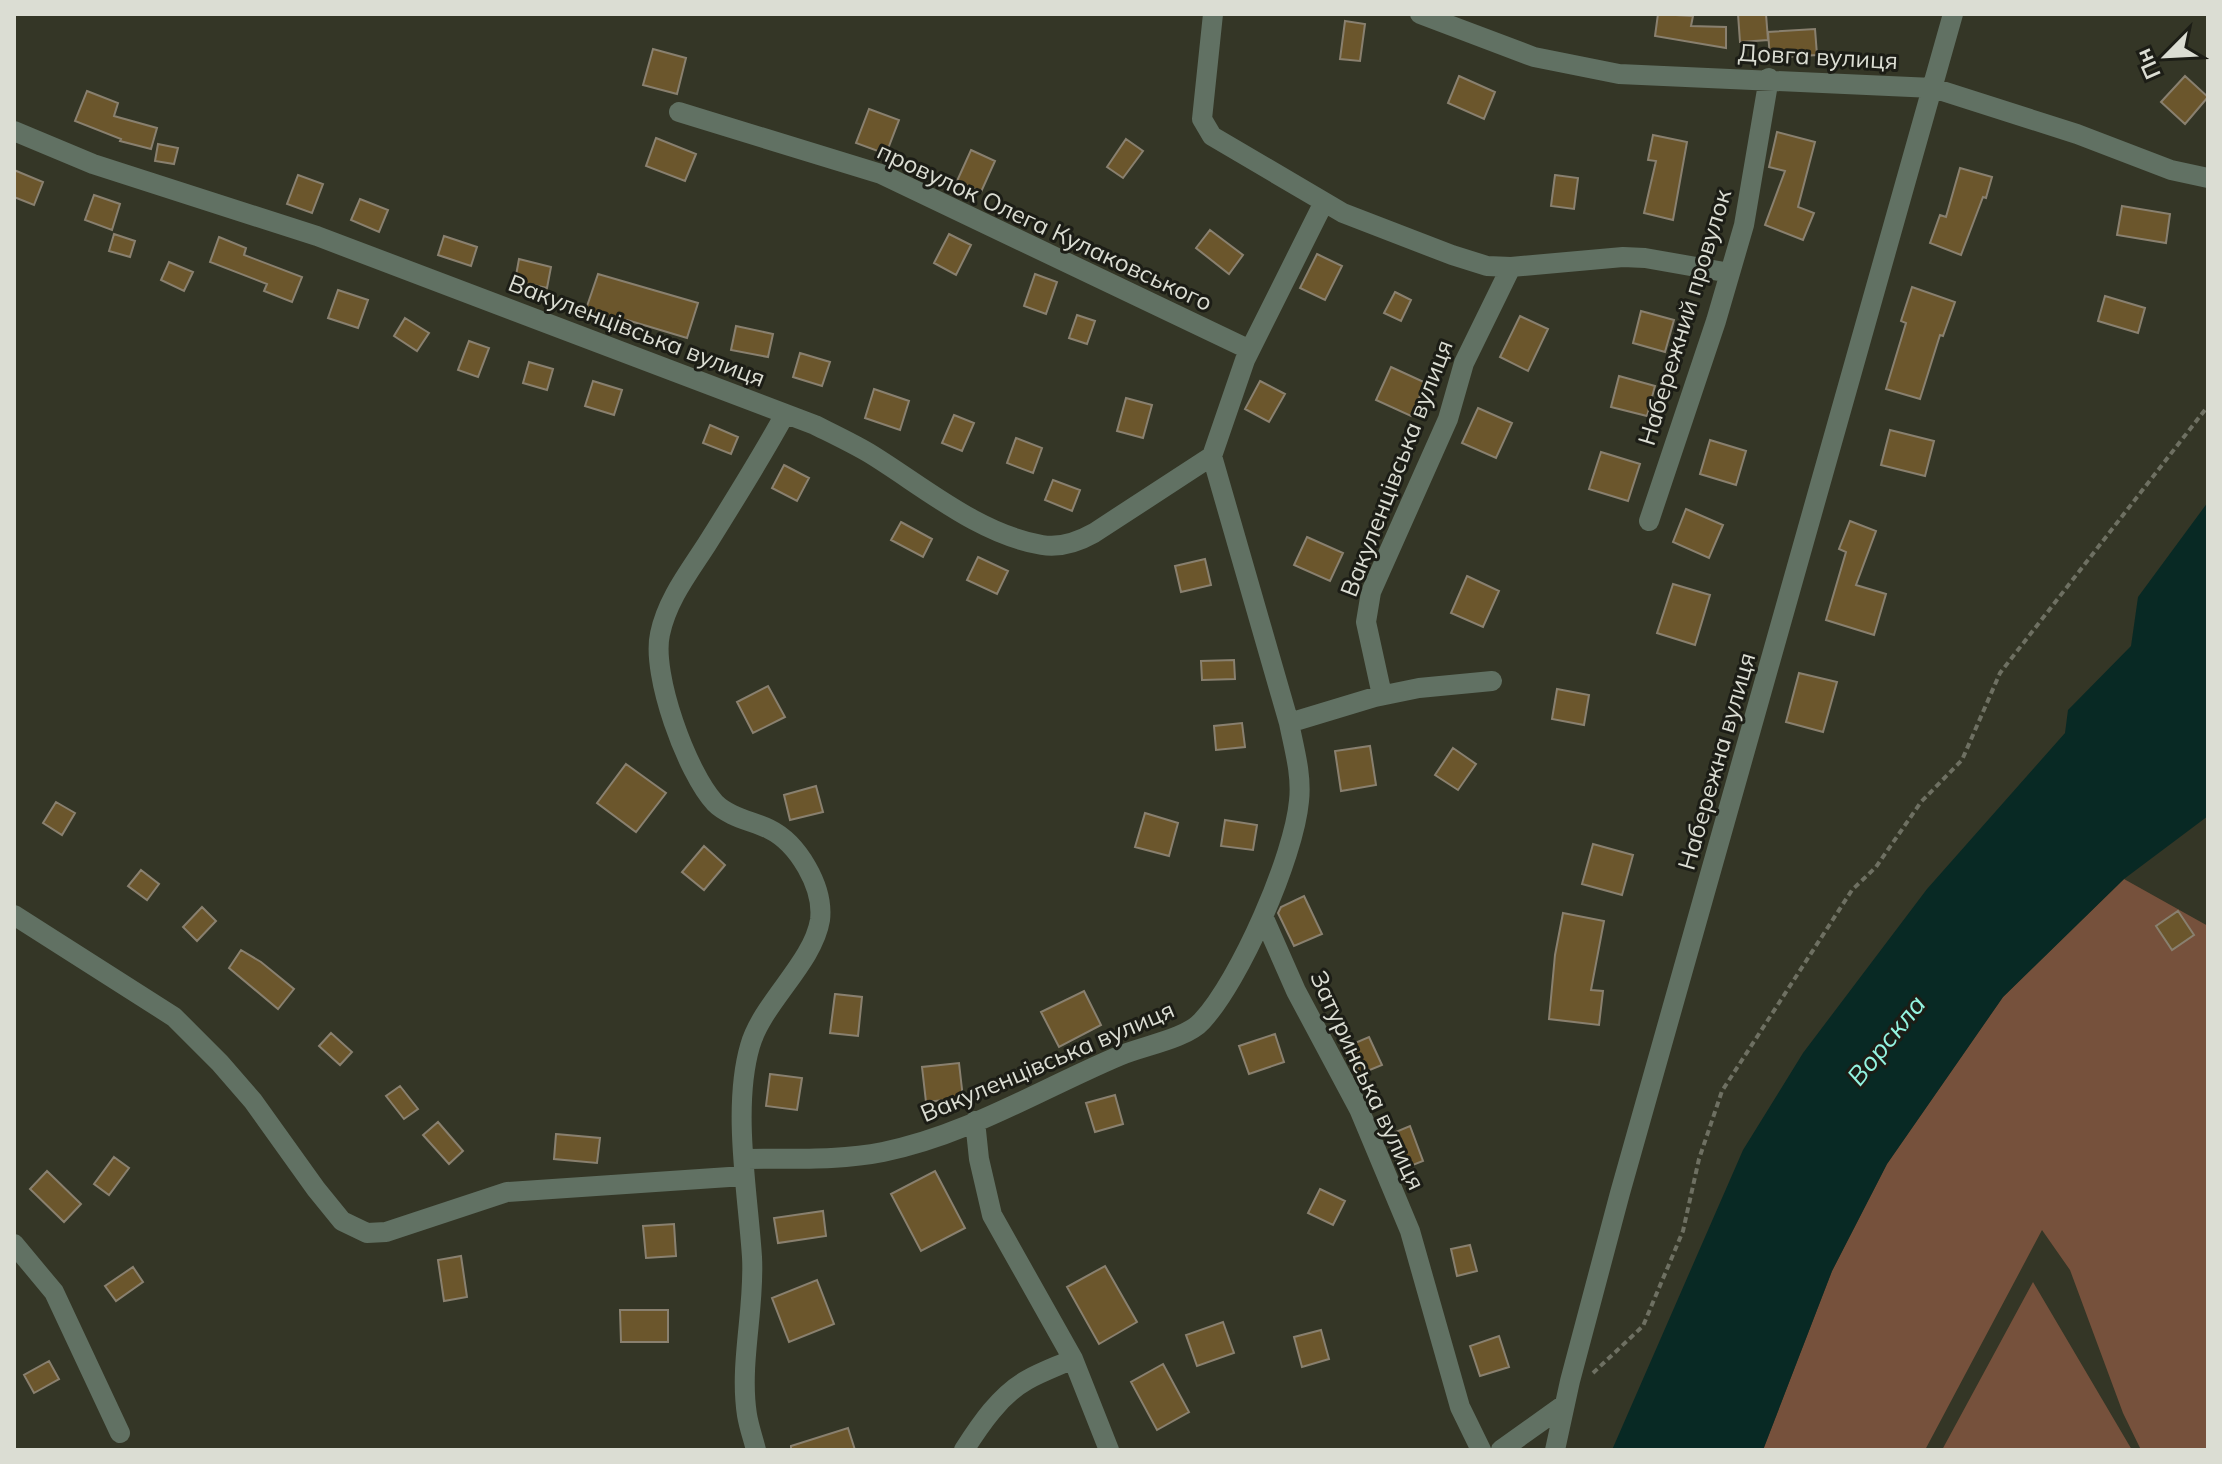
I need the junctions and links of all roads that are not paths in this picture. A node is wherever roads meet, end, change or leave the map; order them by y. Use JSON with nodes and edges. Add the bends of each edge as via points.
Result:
{"nodes":[{"id":1,"x":1213,"y":14,"type":"edge"},
{"id":2,"x":1420,"y":14,"type":"edge"},
{"id":3,"x":1953,"y":14,"type":"edge"},
{"id":4,"x":1769,"y":78,"type":"junction"},
{"id":5,"x":1933,"y":88,"type":"junction"},
{"id":6,"x":679,"y":112,"type":"dead end"},
{"id":7,"x":14,"y":131,"type":"edge"},
{"id":8,"x":2208,"y":178,"type":"edge"},
{"id":9,"x":1324,"y":202,"type":"junction"},
{"id":10,"x":1511,"y":267,"type":"junction"},
{"id":11,"x":1730,"y":273,"type":"junction"},
{"id":12,"x":1250,"y":350,"type":"junction"},
{"id":13,"x":785,"y":414,"type":"junction"},
{"id":14,"x":1212,"y":456,"type":"junction"},
{"id":15,"x":1649,"y":521,"type":"dead end"},
{"id":16,"x":1492,"y":681,"type":"dead end"},
{"id":17,"x":1382,"y":695,"type":"junction"},
{"id":18,"x":1289,"y":723,"type":"junction"},
{"id":19,"x":14,"y":915,"type":"edge"},
{"id":20,"x":1263,"y":916,"type":"junction"},
{"id":21,"x":975,"y":1121,"type":"junction"},
{"id":22,"x":744,"y":1168,"type":"junction"},
{"id":23,"x":14,"y":1244,"type":"edge"},
{"id":24,"x":1073,"y":1359,"type":"junction"},
{"id":25,"x":1564,"y":1405,"type":"junction"},
{"id":26,"x":120,"y":1433,"type":"dead end"},
{"id":27,"x":756,"y":1450,"type":"edge"},
{"id":28,"x":964,"y":1450,"type":"edge"},
{"id":29,"x":1109,"y":1450,"type":"edge"},
{"id":30,"x":1481,"y":1450,"type":"edge"},
{"id":31,"x":1501,"y":1450,"type":"edge"},
{"id":32,"x":1555,"y":1450,"type":"edge"}],
"edges":[{"from":1,"to":9,"type":"street","via":[[1202,119],[1212,136]]},
{"from":2,"to":4,"type":"street","name":"Довга вулиця","via":[[1560,64],[1619,74]]},
{"from":3,"to":5,"type":"street","name":"Набережна вулиця"},
{"from":4,"to":5,"type":"street","name":"Довга вулиця"},
{"from":4,"to":11,"type":"street","name":"Набережний провулок","via":[[1744,225]]},
{"from":5,"to":8,"type":"street","name":"Довга вулиця"},
{"from":5,"to":25,"type":"street","name":"Набережна вулиця"},
{"from":6,"to":12,"type":"street","name":"провулок Олега Кулаковського","via":[[881,174]]},
{"from":7,"to":13,"type":"street","name":"Вакуленцівська вулиця","via":[[93,164],[317,236]]},
{"from":9,"to":10,"type":"street","via":[[1452,255]]},
{"from":9,"to":12,"type":"street"},
{"from":10,"to":11,"type":"street","via":[[1623,257]]},
{"from":10,"to":17,"type":"street","name":"Вакуленцівська вулиця","via":[[1464,363],[1448,419],[1371,592],[1366,622]]},
{"from":11,"to":15,"type":"street","name":"Набережний провулок"},
{"from":12,"to":14,"type":"street"},
{"from":13,"to":14,"type":"street","name":"Вакуленцівська вулиця","via":[[867,452],[985,525],[1043,545],[1070,543],[1094,533]]},
{"from":13,"to":22,"type":"street","via":[[667,607],[659,637],[666,701],[705,790],[717,805],[786,840],[803,862],[819,902],[813,941],[750,1045],[743,1083]]},
{"from":14,"to":18,"type":"street","name":"Вакуленцівська вулиця"},
{"from":16,"to":17,"type":"street"},
{"from":17,"to":18,"type":"street"},
{"from":18,"to":20,"type":"street","name":"Вакуленцівська вулиця","via":[[1300,800]]},
{"from":19,"to":22,"type":"street","via":[[174,1017],[253,1101],[342,1221],[367,1233],[386,1232],[507,1192]]},
{"from":20,"to":21,"type":"street","name":"Вакуленцівська вулиця","via":[[1242,961],[1201,1023]]},
{"from":20,"to":30,"type":"street","name":"Затуринська вулиця","via":[[1359,1109],[1410,1231],[1460,1407]]},
{"from":21,"to":22,"type":"street","name":"Вакуленцівська вулиця","via":[[880,1153]]},
{"from":21,"to":24,"type":"street","via":[[992,1215]]},
{"from":22,"to":27,"type":"street","via":[[752,1260],[745,1379]]},
{"from":23,"to":26,"type":"street","via":[[54,1292]]},
{"from":24,"to":28,"type":"street","via":[[1025,1381],[988,1416]]},
{"from":24,"to":29,"type":"street"},
{"from":25,"to":31,"type":"street"},
{"from":25,"to":32,"type":"street","name":"Набережна вулиця"}]}
